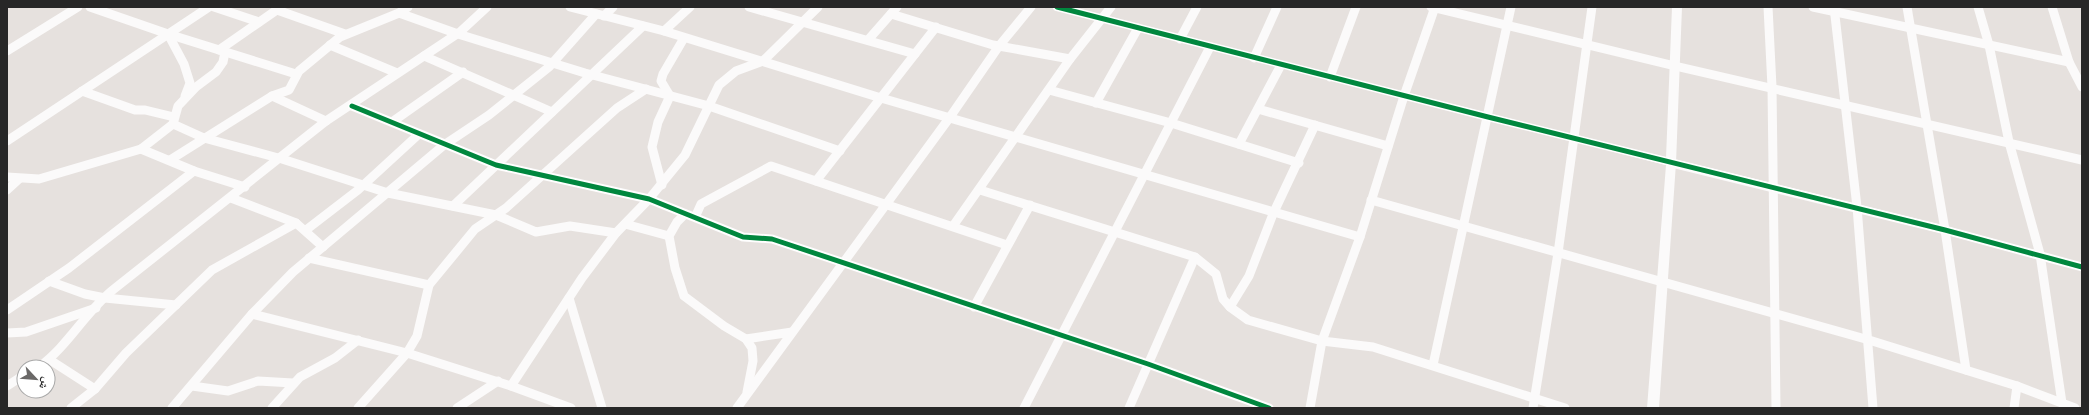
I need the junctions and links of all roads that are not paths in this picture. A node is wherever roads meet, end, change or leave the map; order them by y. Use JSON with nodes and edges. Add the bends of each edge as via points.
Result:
{"nodes":[{"id":1,"x":78,"y":7,"type":"edge"},
{"id":2,"x":90,"y":7,"type":"edge"},
{"id":3,"x":209,"y":7,"type":"edge"},
{"id":4,"x":214,"y":7,"type":"edge"},
{"id":5,"x":408,"y":7,"type":"edge"},
{"id":6,"x":487,"y":7,"type":"edge"},
{"id":7,"x":570,"y":7,"type":"edge"},
{"id":8,"x":613,"y":7,"type":"edge"},
{"id":9,"x":690,"y":7,"type":"edge"},
{"id":10,"x":818,"y":7,"type":"edge"},
{"id":11,"x":897,"y":7,"type":"edge"},
{"id":12,"x":1031,"y":7,"type":"edge"},
{"id":13,"x":1057,"y":7,"type":"edge"},
{"id":14,"x":1111,"y":7,"type":"edge"},
{"id":15,"x":1197,"y":7,"type":"edge"},
{"id":16,"x":1277,"y":7,"type":"edge"},
{"id":17,"x":1356,"y":7,"type":"edge"},
{"id":18,"x":1434,"y":7,"type":"edge"},
{"id":19,"x":1511,"y":7,"type":"edge"},
{"id":20,"x":1592,"y":7,"type":"edge"},
{"id":21,"x":1677,"y":7,"type":"edge"},
{"id":22,"x":1768,"y":7,"type":"edge"},
{"id":23,"x":1813,"y":7,"type":"edge"},
{"id":24,"x":1907,"y":7,"type":"edge"},
{"id":25,"x":1978,"y":7,"type":"edge"},
{"id":26,"x":2052,"y":7,"type":"edge"},
{"id":27,"x":279,"y":8,"type":"edge"},
{"id":28,"x":755,"y":8,"type":"edge"},
{"id":29,"x":1835,"y":9,"type":"edge"},
{"id":30,"x":399,"y":13,"type":"junction"},
{"id":31,"x":891,"y":14,"type":"junction"},
{"id":32,"x":600,"y":15,"type":"junction"},
{"id":33,"x":1102,"y":19,"type":"junction"},
{"id":34,"x":259,"y":22,"type":"junction"},
{"id":35,"x":804,"y":22,"type":"junction"},
{"id":36,"x":1506,"y":25,"type":"junction"},
{"id":37,"x":643,"y":26,"type":"junction"},
{"id":38,"x":936,"y":27,"type":"junction"},
{"id":39,"x":1138,"y":28,"type":"junction"},
{"id":40,"x":1912,"y":28,"type":"junction"},
{"id":41,"x":664,"y":31,"type":"junction"},
{"id":42,"x":168,"y":34,"type":"junction"},
{"id":43,"x":345,"y":34,"type":"junction"},
{"id":44,"x":458,"y":34,"type":"junction"},
{"id":45,"x":684,"y":38,"type":"junction"},
{"id":46,"x":1180,"y":39,"type":"junction"},
{"id":47,"x":868,"y":40,"type":"junction"},
{"id":48,"x":1588,"y":44,"type":"junction"},
{"id":49,"x":330,"y":45,"type":"junction"},
{"id":50,"x":1989,"y":45,"type":"junction"},
{"id":51,"x":999,"y":46,"type":"junction"},
{"id":52,"x":1210,"y":47,"type":"junction"},
{"id":53,"x":7,"y":51,"type":"edge"},
{"id":54,"x":222,"y":51,"type":"junction"},
{"id":55,"x":915,"y":54,"type":"junction"},
{"id":56,"x":424,"y":56,"type":"junction"},
{"id":57,"x":1254,"y":58,"type":"junction"},
{"id":58,"x":1070,"y":59,"type":"junction"},
{"id":59,"x":763,"y":61,"type":"junction"},
{"id":60,"x":2069,"y":62,"type":"junction"},
{"id":61,"x":553,"y":63,"type":"junction"},
{"id":62,"x":1281,"y":65,"type":"junction"},
{"id":63,"x":1675,"y":66,"type":"junction"},
{"id":64,"x":463,"y":72,"type":"junction"},
{"id":65,"x":397,"y":73,"type":"junction"},
{"id":66,"x":296,"y":74,"type":"junction"},
{"id":67,"x":591,"y":75,"type":"junction"},
{"id":68,"x":1330,"y":77,"type":"junction"},
{"id":69,"x":1772,"y":87,"type":"junction"},
{"id":70,"x":2082,"y":87,"type":"edge"},
{"id":71,"x":646,"y":89,"type":"junction"},
{"id":72,"x":1049,"y":90,"type":"junction"},
{"id":73,"x":82,"y":91,"type":"junction"},
{"id":74,"x":515,"y":95,"type":"junction"},
{"id":75,"x":272,"y":96,"type":"junction"},
{"id":76,"x":670,"y":96,"type":"junction"},
{"id":77,"x":1404,"y":96,"type":"junction"},
{"id":78,"x":881,"y":98,"type":"junction"},
{"id":79,"x":184,"y":100,"type":"junction"},
{"id":80,"x":1096,"y":103,"type":"junction"},
{"id":81,"x":1847,"y":105,"type":"junction"},
{"id":82,"x":352,"y":106,"type":"junction"},
{"id":83,"x":709,"y":106,"type":"junction"},
{"id":84,"x":1258,"y":109,"type":"junction"},
{"id":85,"x":552,"y":112,"type":"junction"},
{"id":86,"x":950,"y":117,"type":"junction"},
{"id":87,"x":1488,"y":117,"type":"junction"},
{"id":88,"x":173,"y":120,"type":"junction"},
{"id":89,"x":326,"y":121,"type":"junction"},
{"id":90,"x":392,"y":122,"type":"junction"},
{"id":91,"x":1171,"y":123,"type":"junction"},
{"id":92,"x":1928,"y":124,"type":"junction"},
{"id":93,"x":1315,"y":125,"type":"junction"},
{"id":94,"x":419,"y":134,"type":"junction"},
{"id":95,"x":1014,"y":137,"type":"junction"},
{"id":96,"x":204,"y":138,"type":"junction"},
{"id":97,"x":1573,"y":138,"type":"junction"},
{"id":98,"x":7,"y":140,"type":"edge"},
{"id":99,"x":2009,"y":142,"type":"junction"},
{"id":100,"x":1239,"y":144,"type":"junction"},
{"id":101,"x":444,"y":145,"type":"junction"},
{"id":102,"x":1388,"y":146,"type":"junction"},
{"id":103,"x":141,"y":149,"type":"junction"},
{"id":104,"x":840,"y":150,"type":"junction"},
{"id":105,"x":282,"y":158,"type":"junction"},
{"id":106,"x":170,"y":160,"type":"junction"},
{"id":107,"x":2082,"y":160,"type":"edge"},
{"id":108,"x":1299,"y":163,"type":"junction"},
{"id":109,"x":1671,"y":163,"type":"junction"},
{"id":110,"x":496,"y":166,"type":"junction"},
{"id":111,"x":194,"y":171,"type":"junction"},
{"id":112,"x":1144,"y":174,"type":"junction"},
{"id":113,"x":543,"y":175,"type":"junction"},
{"id":114,"x":7,"y":177,"type":"edge"},
{"id":115,"x":19,"y":179,"type":"junction"},
{"id":116,"x":816,"y":181,"type":"junction"},
{"id":117,"x":662,"y":184,"type":"junction"},
{"id":118,"x":363,"y":186,"type":"junction"},
{"id":119,"x":245,"y":187,"type":"junction"},
{"id":120,"x":1772,"y":188,"type":"junction"},
{"id":121,"x":7,"y":190,"type":"edge"},
{"id":122,"x":980,"y":190,"type":"junction"},
{"id":123,"x":388,"y":193,"type":"junction"},
{"id":124,"x":231,"y":198,"type":"junction"},
{"id":125,"x":649,"y":199,"type":"junction"},
{"id":126,"x":1371,"y":200,"type":"junction"},
{"id":127,"x":884,"y":204,"type":"junction"},
{"id":128,"x":1030,"y":205,"type":"junction"},
{"id":129,"x":453,"y":206,"type":"junction"},
{"id":130,"x":1856,"y":208,"type":"junction"},
{"id":131,"x":1274,"y":211,"type":"junction"},
{"id":132,"x":697,"y":213,"type":"dead end"},
{"id":133,"x":685,"y":214,"type":"junction"},
{"id":134,"x":496,"y":215,"type":"junction"},
{"id":135,"x":296,"y":223,"type":"junction"},
{"id":136,"x":625,"y":224,"type":"junction"},
{"id":137,"x":1463,"y":225,"type":"junction"},
{"id":138,"x":953,"y":226,"type":"junction"},
{"id":139,"x":306,"y":230,"type":"junction"},
{"id":140,"x":1945,"y":230,"type":"junction"},
{"id":141,"x":1114,"y":233,"type":"junction"},
{"id":142,"x":616,"y":234,"type":"junction"},
{"id":143,"x":669,"y":236,"type":"junction"},
{"id":144,"x":1360,"y":237,"type":"junction"},
{"id":145,"x":1007,"y":245,"type":"junction"},
{"id":146,"x":323,"y":247,"type":"junction"},
{"id":147,"x":1558,"y":253,"type":"junction"},
{"id":148,"x":2040,"y":254,"type":"junction"},
{"id":149,"x":1195,"y":257,"type":"junction"},
{"id":150,"x":310,"y":258,"type":"junction"},
{"id":151,"x":842,"y":263,"type":"junction"},
{"id":152,"x":2082,"y":267,"type":"edge"},
{"id":153,"x":49,"y":281,"type":"junction"},
{"id":154,"x":1663,"y":282,"type":"junction"},
{"id":155,"x":429,"y":285,"type":"junction"},
{"id":156,"x":105,"y":298,"type":"junction"},
{"id":157,"x":569,"y":298,"type":"junction"},
{"id":158,"x":176,"y":304,"type":"junction"},
{"id":159,"x":974,"y":307,"type":"junction"},
{"id":160,"x":1230,"y":307,"type":"junction"},
{"id":161,"x":97,"y":308,"type":"junction"},
{"id":162,"x":7,"y":310,"type":"edge"},
{"id":163,"x":252,"y":314,"type":"junction"},
{"id":164,"x":1774,"y":314,"type":"junction"},
{"id":165,"x":792,"y":332,"type":"junction"},
{"id":166,"x":7,"y":333,"type":"edge"},
{"id":167,"x":1061,"y":336,"type":"junction"},
{"id":168,"x":746,"y":339,"type":"junction"},
{"id":169,"x":358,"y":340,"type":"junction"},
{"id":170,"x":1869,"y":340,"type":"junction"},
{"id":171,"x":1322,"y":341,"type":"junction"},
{"id":172,"x":407,"y":353,"type":"junction"},
{"id":173,"x":51,"y":359,"type":"edge"},
{"id":174,"x":56,"y":364,"type":"edge"},
{"id":175,"x":1148,"y":364,"type":"junction"},
{"id":176,"x":1433,"y":365,"type":"junction"},
{"id":177,"x":1966,"y":370,"type":"junction"},
{"id":178,"x":16,"y":380,"type":"edge"},
{"id":179,"x":498,"y":381,"type":"junction"},
{"id":180,"x":293,"y":383,"type":"junction"},
{"id":181,"x":7,"y":386,"type":"edge"},
{"id":182,"x":192,"y":386,"type":"junction"},
{"id":183,"x":511,"y":386,"type":"junction"},
{"id":184,"x":2018,"y":386,"type":"junction"},
{"id":185,"x":96,"y":389,"type":"junction"},
{"id":186,"x":747,"y":394,"type":"junction"},
{"id":187,"x":1534,"y":403,"type":"edge"},
{"id":188,"x":2062,"y":403,"type":"junction"},
{"id":189,"x":75,"y":407,"type":"edge"},
{"id":190,"x":172,"y":408,"type":"edge"},
{"id":191,"x":272,"y":408,"type":"edge"},
{"id":192,"x":358,"y":408,"type":"edge"},
{"id":193,"x":457,"y":408,"type":"edge"},
{"id":194,"x":571,"y":408,"type":"edge"},
{"id":195,"x":602,"y":408,"type":"edge"},
{"id":196,"x":737,"y":408,"type":"edge"},
{"id":197,"x":1024,"y":408,"type":"edge"},
{"id":198,"x":1129,"y":408,"type":"edge"},
{"id":199,"x":1269,"y":408,"type":"edge"},
{"id":200,"x":1310,"y":408,"type":"edge"},
{"id":201,"x":1566,"y":408,"type":"edge"},
{"id":202,"x":1653,"y":408,"type":"edge"},
{"id":203,"x":1776,"y":408,"type":"edge"},
{"id":204,"x":1873,"y":408,"type":"edge"},
{"id":205,"x":2014,"y":408,"type":"edge"},
{"id":206,"x":2075,"y":408,"type":"edge"}],
"edges":[{"from":1,"to":53,"type":"street"},
{"from":2,"to":42,"type":"street"},
{"from":3,"to":42,"type":"street"},
{"from":4,"to":34,"type":"street"},
{"from":5,"to":30,"type":"street"},
{"from":6,"to":44,"type":"street"},
{"from":7,"to":32,"type":"street"},
{"from":8,"to":32,"type":"street"},
{"from":9,"to":41,"type":"street"},
{"from":10,"to":35,"type":"street"},
{"from":11,"to":31,"type":"street"},
{"from":12,"to":51,"type":"street"},
{"from":13,"to":33,"type":"street"},
{"from":14,"to":33,"type":"street"},
{"from":15,"to":46,"type":"street"},
{"from":16,"to":57,"type":"street"},
{"from":17,"to":68,"type":"street"},
{"from":18,"to":36,"type":"street"},
{"from":18,"to":77,"type":"street"},
{"from":19,"to":36,"type":"street"},
{"from":20,"to":48,"type":"street"},
{"from":21,"to":63,"type":"street"},
{"from":22,"to":69,"type":"street"},
{"from":23,"to":29,"type":"street"},
{"from":24,"to":40,"type":"street"},
{"from":25,"to":50,"type":"street"},
{"from":26,"to":60,"type":"street"},
{"from":27,"to":34,"type":"street"},
{"from":27,"to":43,"type":"street"},
{"from":28,"to":35,"type":"street"},
{"from":29,"to":40,"type":"street"},
{"from":29,"to":81,"type":"street"},
{"from":30,"to":43,"type":"street"},
{"from":30,"to":44,"type":"street"},
{"from":31,"to":38,"type":"street"},
{"from":31,"to":47,"type":"street"},
{"from":32,"to":37,"type":"street"},
{"from":32,"to":61,"type":"street"},
{"from":33,"to":39,"type":"street"},
{"from":33,"to":58,"type":"street"},
{"from":34,"to":54,"type":"street"},
{"from":35,"to":47,"type":"street"},
{"from":35,"to":59,"type":"street"},
{"from":36,"to":48,"type":"street"},
{"from":36,"to":87,"type":"street"},
{"from":37,"to":41,"type":"street"},
{"from":37,"to":67,"type":"street"},
{"from":38,"to":51,"type":"street"},
{"from":38,"to":55,"type":"street"},
{"from":39,"to":46,"type":"street"},
{"from":39,"to":80,"type":"street"},
{"from":40,"to":50,"type":"street"},
{"from":40,"to":92,"type":"street"},
{"from":41,"to":45,"type":"street"},
{"from":42,"to":54,"type":"street"},
{"from":42,"to":73,"type":"street"},
{"from":42,"to":79,"type":"street","via":[[184,64],[190,84]]},
{"from":43,"to":49,"type":"street"},
{"from":44,"to":56,"type":"street"},
{"from":44,"to":61,"type":"street"},
{"from":45,"to":59,"type":"street"},
{"from":45,"to":76,"type":"street","via":[[663,74],[663,86]]},
{"from":46,"to":52,"type":"street"},
{"from":47,"to":55,"type":"street"},
{"from":48,"to":63,"type":"street"},
{"from":48,"to":97,"type":"street"},
{"from":49,"to":65,"type":"street"},
{"from":49,"to":66,"type":"street"},
{"from":50,"to":60,"type":"street"},
{"from":50,"to":99,"type":"street"},
{"from":51,"to":58,"type":"street"},
{"from":51,"to":86,"type":"street"},
{"from":52,"to":57,"type":"street"},
{"from":52,"to":91,"type":"street"},
{"from":54,"to":66,"type":"street"},
{"from":54,"to":79,"type":"street","via":[[223,62],[216,72]]},
{"from":55,"to":78,"type":"street"},
{"from":56,"to":64,"type":"street"},
{"from":56,"to":65,"type":"street"},
{"from":57,"to":62,"type":"street"},
{"from":58,"to":72,"type":"street"},
{"from":59,"to":78,"type":"street"},
{"from":59,"to":83,"type":"street","via":[[736,71],[723,80]]},
{"from":60,"to":70,"type":"street"},
{"from":61,"to":67,"type":"street"},
{"from":61,"to":74,"type":"street"},
{"from":62,"to":68,"type":"street"},
{"from":62,"to":84,"type":"street"},
{"from":63,"to":69,"type":"street"},
{"from":63,"to":109,"type":"street"},
{"from":64,"to":74,"type":"street"},
{"from":64,"to":90,"type":"street"},
{"from":65,"to":82,"type":"street"},
{"from":66,"to":75,"type":"street","via":[[288,90]]},
{"from":67,"to":71,"type":"street"},
{"from":67,"to":85,"type":"street"},
{"from":68,"to":77,"type":"street"},
{"from":69,"to":81,"type":"street"},
{"from":69,"to":120,"type":"street"},
{"from":71,"to":76,"type":"street"},
{"from":71,"to":113,"type":"street","via":[[617,108]]},
{"from":72,"to":80,"type":"street"},
{"from":72,"to":95,"type":"street"},
{"from":73,"to":88,"type":"street","via":[[134,110],[145,110]]},
{"from":73,"to":98,"type":"street"},
{"from":74,"to":85,"type":"street"},
{"from":74,"to":101,"type":"street","via":[[483,120]]},
{"from":75,"to":89,"type":"street"},
{"from":75,"to":96,"type":"street"},
{"from":76,"to":83,"type":"street"},
{"from":76,"to":117,"type":"street","via":[[658,122],[652,147]]},
{"from":77,"to":87,"type":"street"},
{"from":77,"to":102,"type":"street"},
{"from":78,"to":86,"type":"street"},
{"from":78,"to":104,"type":"street"},
{"from":79,"to":88,"type":"street","via":[[178,106]]},
{"from":80,"to":91,"type":"street"},
{"from":81,"to":92,"type":"street"},
{"from":81,"to":130,"type":"street"},
{"from":82,"to":89,"type":"street"},
{"from":82,"to":90,"type":"street"},
{"from":83,"to":104,"type":"street"},
{"from":83,"to":117,"type":"street","via":[[684,155]]},
{"from":84,"to":93,"type":"street"},
{"from":84,"to":100,"type":"street"},
{"from":85,"to":110,"type":"street"},
{"from":86,"to":95,"type":"street"},
{"from":86,"to":127,"type":"street"},
{"from":87,"to":97,"type":"street"},
{"from":87,"to":137,"type":"street"},
{"from":88,"to":96,"type":"street"},
{"from":88,"to":103,"type":"street"},
{"from":89,"to":105,"type":"street"},
{"from":90,"to":94,"type":"street"},
{"from":91,"to":100,"type":"street"},
{"from":91,"to":112,"type":"street"},
{"from":92,"to":99,"type":"street"},
{"from":92,"to":140,"type":"street"},
{"from":93,"to":102,"type":"street"},
{"from":93,"to":108,"type":"street"},
{"from":94,"to":101,"type":"street"},
{"from":94,"to":118,"type":"street"},
{"from":95,"to":112,"type":"street"},
{"from":95,"to":122,"type":"street"},
{"from":96,"to":105,"type":"street"},
{"from":96,"to":106,"type":"street"},
{"from":97,"to":109,"type":"street"},
{"from":97,"to":147,"type":"street"},
{"from":99,"to":107,"type":"street"},
{"from":99,"to":148,"type":"street"},
{"from":100,"to":108,"type":"street"},
{"from":101,"to":110,"type":"street"},
{"from":101,"to":123,"type":"street"},
{"from":102,"to":126,"type":"street"},
{"from":103,"to":106,"type":"street"},
{"from":103,"to":115,"type":"street","via":[[39,179]]},
{"from":104,"to":116,"type":"street"},
{"from":105,"to":118,"type":"street"},
{"from":105,"to":119,"type":"street"},
{"from":106,"to":111,"type":"street"},
{"from":108,"to":131,"type":"street"},
{"from":109,"to":120,"type":"street"},
{"from":109,"to":154,"type":"street"},
{"from":110,"to":113,"type":"street"},
{"from":110,"to":129,"type":"street"},
{"from":111,"to":119,"type":"street"},
{"from":111,"to":153,"type":"street"},
{"from":112,"to":131,"type":"street"},
{"from":112,"to":141,"type":"street"},
{"from":113,"to":125,"type":"street"},
{"from":113,"to":134,"type":"street"},
{"from":114,"to":115,"type":"street"},
{"from":115,"to":121,"type":"street"},
{"from":116,"to":127,"type":"street"},
{"from":116,"to":132,"type":"street","via":[[771,166],[701,204]]},
{"from":117,"to":125,"type":"street"},
{"from":118,"to":123,"type":"street"},
{"from":118,"to":139,"type":"street"},
{"from":119,"to":124,"type":"street"},
{"from":120,"to":130,"type":"street"},
{"from":120,"to":164,"type":"street"},
{"from":122,"to":128,"type":"street"},
{"from":122,"to":138,"type":"street"},
{"from":123,"to":129,"type":"street"},
{"from":123,"to":146,"type":"street"},
{"from":124,"to":135,"type":"street"},
{"from":124,"to":156,"type":"street"},
{"from":125,"to":133,"type":"street"},
{"from":125,"to":136,"type":"street"},
{"from":126,"to":137,"type":"street"},
{"from":126,"to":144,"type":"street"},
{"from":127,"to":138,"type":"street"},
{"from":127,"to":151,"type":"street"},
{"from":128,"to":141,"type":"street"},
{"from":128,"to":145,"type":"street"},
{"from":129,"to":134,"type":"street"},
{"from":130,"to":140,"type":"street"},
{"from":130,"to":170,"type":"street"},
{"from":131,"to":144,"type":"street"},
{"from":131,"to":160,"type":"street","via":[[1241,291]]},
{"from":133,"to":143,"type":"street"},
{"from":133,"to":151,"type":"street","via":[[743,237],[772,239]]},
{"from":134,"to":142,"type":"street","via":[[536,232],[570,226]]},
{"from":134,"to":155,"type":"street","via":[[475,229]]},
{"from":135,"to":139,"type":"street"},
{"from":135,"to":158,"type":"street","via":[[212,270]]},
{"from":136,"to":142,"type":"street"},
{"from":136,"to":143,"type":"street"},
{"from":137,"to":147,"type":"street"},
{"from":137,"to":176,"type":"street"},
{"from":138,"to":145,"type":"street"},
{"from":139,"to":146,"type":"street"},
{"from":140,"to":148,"type":"street"},
{"from":140,"to":177,"type":"street"},
{"from":141,"to":149,"type":"street"},
{"from":141,"to":167,"type":"street"},
{"from":142,"to":157,"type":"street"},
{"from":143,"to":168,"type":"street","via":[[684,296]]},
{"from":144,"to":171,"type":"street"},
{"from":145,"to":159,"type":"street"},
{"from":146,"to":150,"type":"street"},
{"from":147,"to":154,"type":"street"},
{"from":147,"to":187,"type":"street"},
{"from":148,"to":152,"type":"street"},
{"from":148,"to":188,"type":"street"},
{"from":149,"to":160,"type":"street","via":[[1216,274],[1224,299]]},
{"from":149,"to":175,"type":"street"},
{"from":150,"to":155,"type":"street"},
{"from":150,"to":163,"type":"street"},
{"from":151,"to":159,"type":"street"},
{"from":151,"to":165,"type":"street"},
{"from":153,"to":156,"type":"street"},
{"from":153,"to":162,"type":"street"},
{"from":154,"to":164,"type":"street"},
{"from":154,"to":202,"type":"street"},
{"from":155,"to":172,"type":"street","via":[[417,336]]},
{"from":156,"to":158,"type":"street"},
{"from":156,"to":161,"type":"street"},
{"from":157,"to":183,"type":"street"},
{"from":157,"to":195,"type":"street"},
{"from":158,"to":185,"type":"street","via":[[126,353]]},
{"from":159,"to":167,"type":"street"},
{"from":160,"to":171,"type":"street","via":[[1248,320]]},
{"from":161,"to":166,"type":"street","via":[[26,332]]},
{"from":161,"to":173,"type":"street","via":[[76,335]]},
{"from":163,"to":169,"type":"street"},
{"from":163,"to":182,"type":"street"},
{"from":164,"to":170,"type":"street"},
{"from":164,"to":203,"type":"street"},
{"from":165,"to":168,"type":"street"},
{"from":165,"to":186,"type":"street"},
{"from":167,"to":175,"type":"street"},
{"from":167,"to":197,"type":"street"},
{"from":168,"to":186,"type":"street","via":[[752,348],[753,361]]},
{"from":169,"to":172,"type":"street"},
{"from":169,"to":180,"type":"street"},
{"from":170,"to":177,"type":"street"},
{"from":170,"to":204,"type":"street"},
{"from":171,"to":176,"type":"street","via":[[1372,347]]},
{"from":171,"to":200,"type":"street"},
{"from":172,"to":179,"type":"street"},
{"from":172,"to":192,"type":"street"},
{"from":174,"to":185,"type":"street"},
{"from":175,"to":198,"type":"street"},
{"from":175,"to":199,"type":"street"},
{"from":176,"to":187,"type":"street"},
{"from":177,"to":184,"type":"street"},
{"from":178,"to":181,"type":"street"},
{"from":179,"to":183,"type":"street"},
{"from":179,"to":193,"type":"street"},
{"from":180,"to":182,"type":"street","via":[[258,381],[228,391]]},
{"from":180,"to":191,"type":"street"},
{"from":182,"to":190,"type":"street"},
{"from":183,"to":194,"type":"street"},
{"from":184,"to":188,"type":"street"},
{"from":184,"to":205,"type":"street"},
{"from":185,"to":189,"type":"street"},
{"from":186,"to":196,"type":"street"},
{"from":187,"to":201,"type":"street"},
{"from":188,"to":206,"type":"street"}]}
